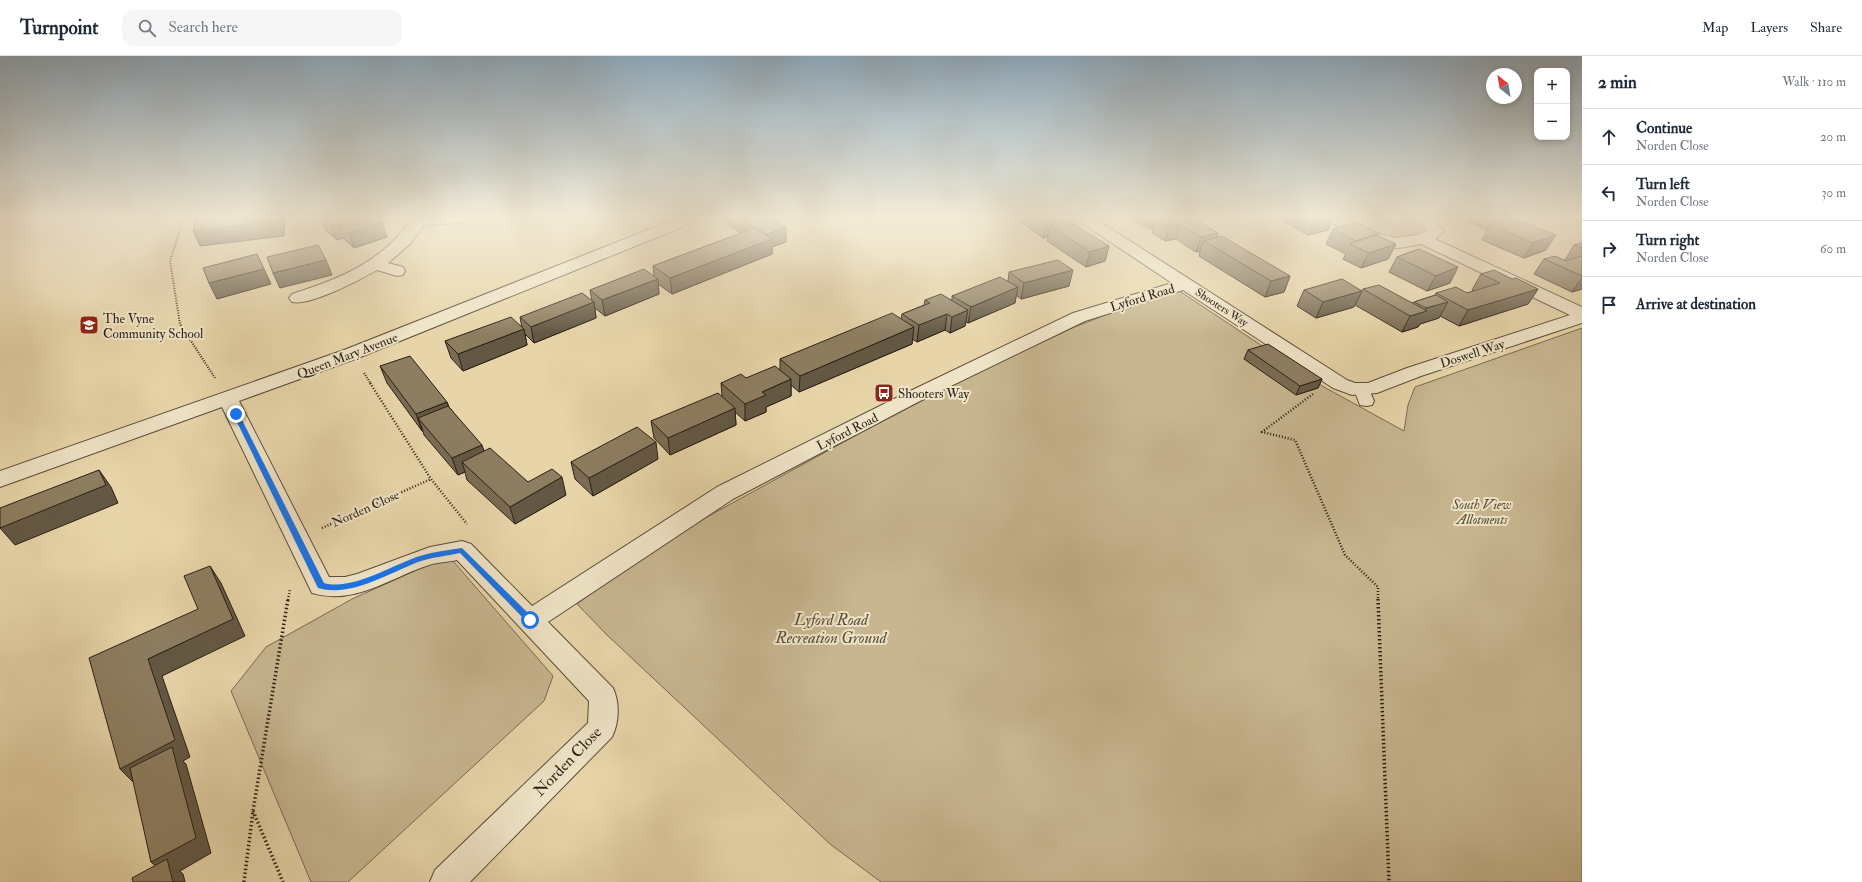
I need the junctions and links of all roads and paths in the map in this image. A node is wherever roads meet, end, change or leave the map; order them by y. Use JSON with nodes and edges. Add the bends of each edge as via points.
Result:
{"nodes":[{"id":1,"x":171,"y":257,"type":"edge"},
{"id":2,"x":384,"y":257,"type":"edge"},
{"id":3,"x":582,"y":257,"type":"edge"},
{"id":4,"x":1144,"y":257,"type":"edge"},
{"id":5,"x":1459,"y":257,"type":"edge"},
{"id":6,"x":374,"y":264,"type":"junction"},
{"id":7,"x":398,"y":272,"type":"dead end"},
{"id":8,"x":1186,"y":284,"type":"junction"},
{"id":9,"x":298,"y":298,"type":"dead end"},
{"id":10,"x":1582,"y":316,"type":"edge"},
{"id":11,"x":363,"y":371,"type":"dead end"},
{"id":12,"x":1340,"y":384,"type":"junction"},
{"id":13,"x":223,"y":390,"type":"junction"},
{"id":14,"x":1364,"y":395,"type":"joint"},
{"id":15,"x":0,"y":479,"type":"edge"},
{"id":16,"x":431,"y":479,"type":"junction"},
{"id":17,"x":471,"y":529,"type":"dead end"},
{"id":18,"x":298,"y":538,"type":"junction"},
{"id":19,"x":291,"y":585,"type":"dead end"},
{"id":20,"x":530,"y":620,"type":"junction"},
{"id":21,"x":253,"y":811,"type":"junction"},
{"id":22,"x":244,"y":882,"type":"edge"},
{"id":23,"x":283,"y":882,"type":"edge"},
{"id":24,"x":447,"y":882,"type":"edge"},
{"id":25,"x":1389,"y":882,"type":"edge"}],
"edges":[{"from":1,"to":13,"type":"path","via":[[180,324]]},
{"from":2,"to":6,"type":"street"},
{"from":3,"to":13,"type":"street","name":"Queen Mary Avenue","via":[[351,354]]},
{"from":4,"to":8,"type":"street","name":"Shooters Way"},
{"from":5,"to":10,"type":"street"},
{"from":6,"to":7,"type":"street"},
{"from":6,"to":9,"type":"street","via":[[327,289]]},
{"from":8,"to":12,"type":"street","name":"Shooters Way"},
{"from":8,"to":20,"type":"street","name":"Lyford Road","via":[[1079,317],[725,492]]},
{"from":10,"to":14,"type":"street","name":"Doswell Way","via":[[1414,372]]},
{"from":11,"to":16,"type":"path"},
{"from":12,"to":14,"type":"street","name":"Shooters Way"},
{"from":12,"to":25,"type":"path","via":[[1324,387],[1262,432],[1295,440],[1345,556],[1378,587]]},
{"from":13,"to":15,"type":"street","name":"Queen Mary Avenue"},
{"from":13,"to":18,"type":"street","name":"Norden Close"},
{"from":16,"to":17,"type":"path"},
{"from":16,"to":18,"type":"path","name":"Norden Close"},
{"from":18,"to":20,"type":"street","name":"Norden Close","via":[[321,586],[331,588],[354,585],[421,558],[462,550]]},
{"from":19,"to":21,"type":"path"},
{"from":20,"to":24,"type":"street","name":"Norden Close","via":[[603,697],[602,728]]},
{"from":21,"to":22,"type":"path"},
{"from":21,"to":23,"type":"path"}]}
